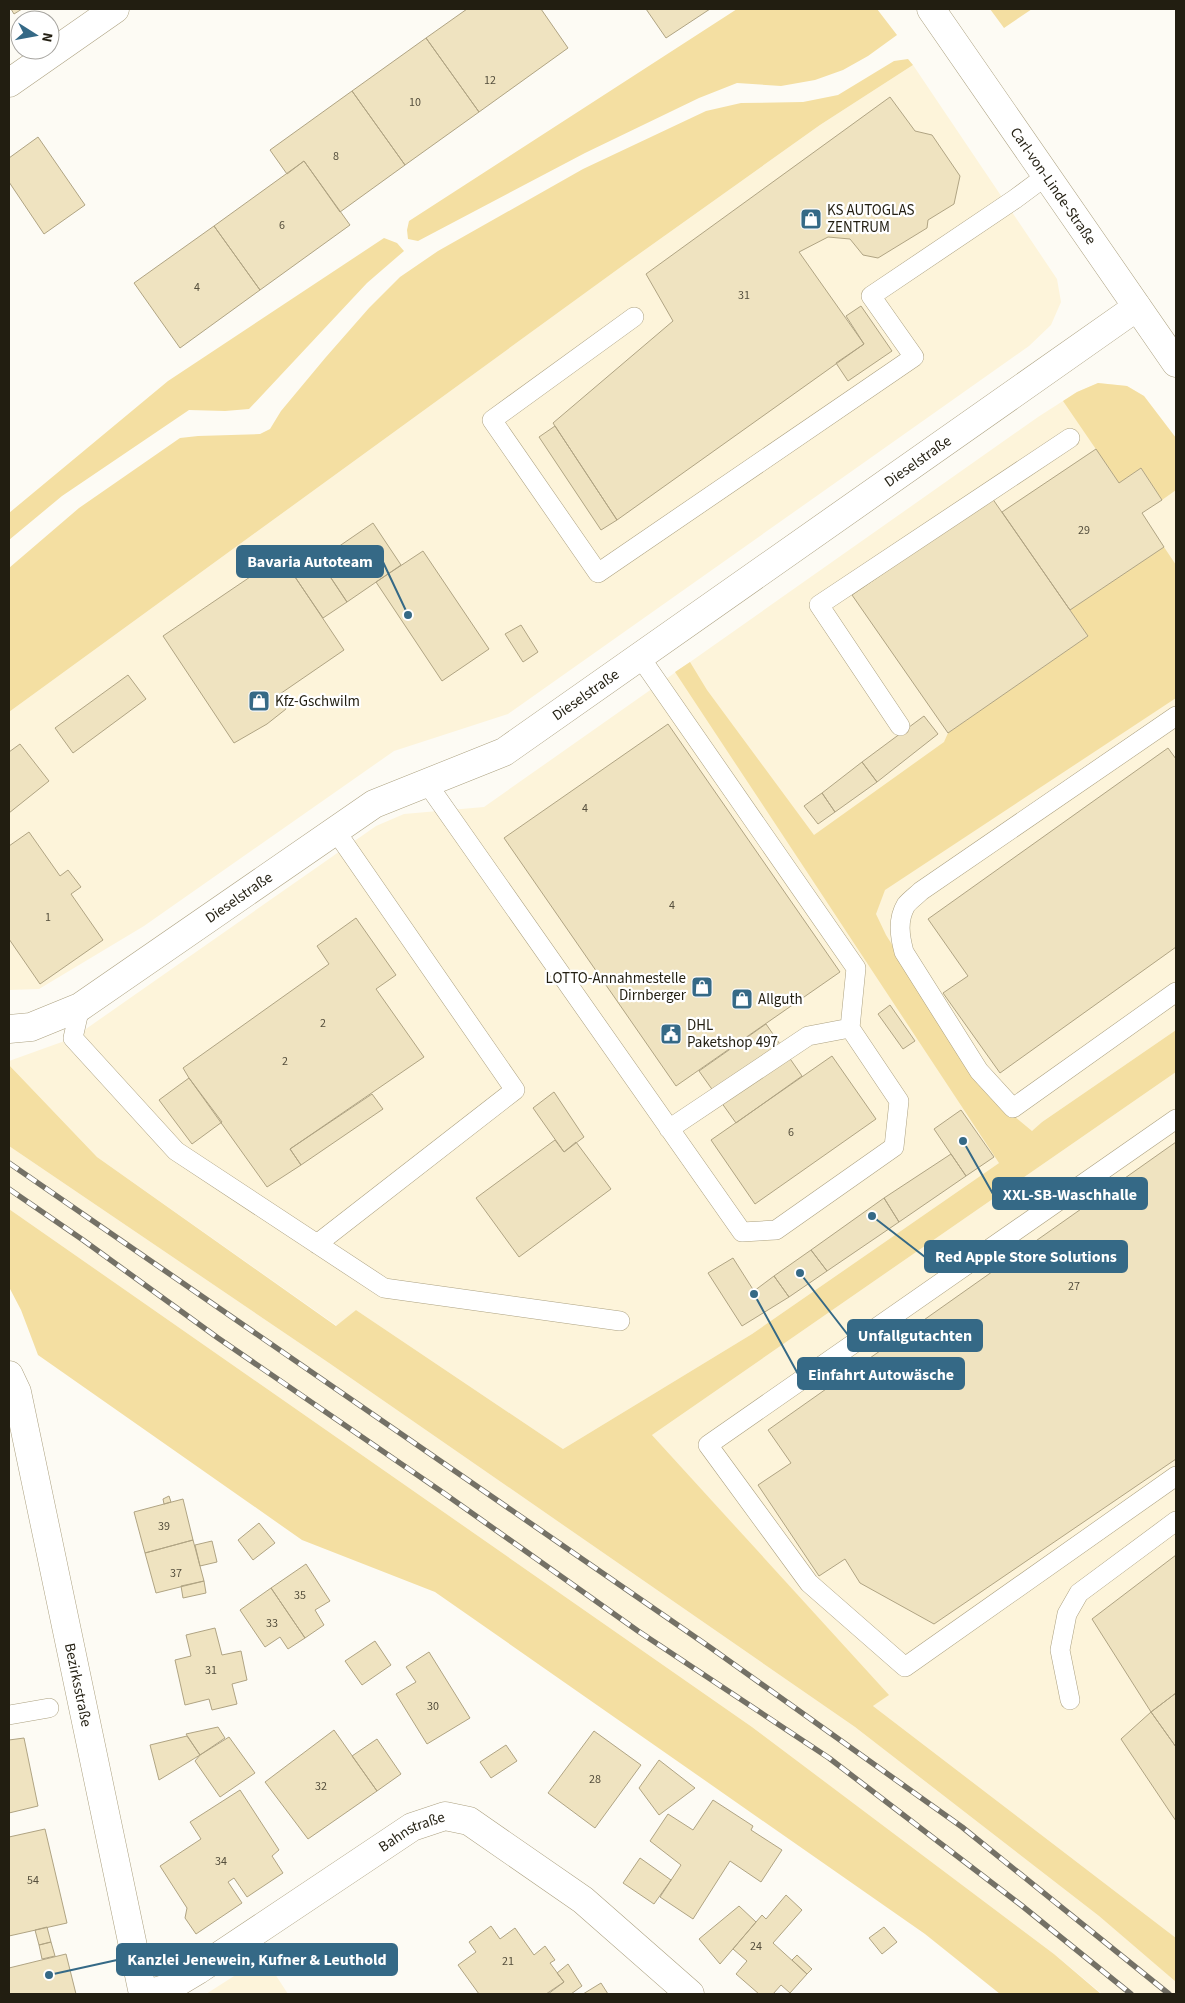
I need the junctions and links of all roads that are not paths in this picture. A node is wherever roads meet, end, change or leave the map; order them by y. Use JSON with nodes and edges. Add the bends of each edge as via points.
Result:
{"nodes":[{"id":1,"x":115,"y":9,"type":"edge"},
{"id":2,"x":931,"y":9,"type":"edge"},
{"id":3,"x":9,"y":83,"type":"edge"},
{"id":4,"x":1046,"y":176,"type":"junction"},
{"id":5,"x":1137,"y":307,"type":"junction"},
{"id":6,"x":634,"y":317,"type":"dead end"},
{"id":7,"x":1176,"y":362,"type":"edge"},
{"id":8,"x":1070,"y":438,"type":"dead end"},
{"id":9,"x":640,"y":657,"type":"junction"},
{"id":10,"x":1176,"y":716,"type":"edge"},
{"id":11,"x":900,"y":726,"type":"dead end"},
{"id":12,"x":426,"y":782,"type":"junction"},
{"id":13,"x":335,"y":830,"type":"junction"},
{"id":14,"x":1176,"y":992,"type":"edge"},
{"id":15,"x":80,"y":1007,"type":"junction"},
{"id":16,"x":850,"y":1028,"type":"junction"},
{"id":17,"x":9,"y":1029,"type":"edge"},
{"id":18,"x":1176,"y":1119,"type":"edge"},
{"id":19,"x":669,"y":1130,"type":"junction"},
{"id":20,"x":317,"y":1244,"type":"junction"},
{"id":21,"x":620,"y":1321,"type":"dead end"},
{"id":22,"x":9,"y":1375,"type":"edge"},
{"id":23,"x":1176,"y":1476,"type":"edge"},
{"id":24,"x":1176,"y":1521,"type":"edge"},
{"id":25,"x":1070,"y":1700,"type":"dead end"},
{"id":26,"x":49,"y":1708,"type":"dead end"},
{"id":27,"x":9,"y":1715,"type":"edge"},
{"id":28,"x":144,"y":1994,"type":"edge"},
{"id":29,"x":148,"y":1994,"type":"edge"},
{"id":30,"x":690,"y":1994,"type":"edge"}],
"edges":[{"from":1,"to":3,"type":"street"},
{"from":2,"to":4,"type":"street","name":"Carl-von-Linde-Straße"},
{"from":4,"to":5,"type":"street","name":"Carl-von-Linde-Straße"},
{"from":4,"to":6,"type":"lane","via":[[871,296],[914,357],[598,573],[492,420]]},
{"from":5,"to":7,"type":"street","name":"Carl-von-Linde-Straße"},
{"from":5,"to":9,"type":"street","name":"Dieselstraße"},
{"from":8,"to":11,"type":"lane","via":[[819,605]]},
{"from":9,"to":12,"type":"street","name":"Dieselstraße","via":[[504,752]]},
{"from":9,"to":16,"type":"lane","via":[[856,968]]},
{"from":10,"to":14,"type":"lane","via":[[922,891],[906,905],[900,924],[900,938],[904,952],[979,1071],[1013,1108]]},
{"from":12,"to":13,"type":"street","name":"Dieselstraße","via":[[374,804]]},
{"from":12,"to":19,"type":"lane"},
{"from":13,"to":15,"type":"street","name":"Dieselstraße"},
{"from":13,"to":20,"type":"lane","via":[[515,1090]]},
{"from":15,"to":17,"type":"street","name":"Dieselstraße","via":[[31,1027]]},
{"from":15,"to":20,"type":"lane","via":[[73,1038],[176,1151]]},
{"from":16,"to":19,"type":"lane","via":[[808,1036]]},
{"from":16,"to":19,"type":"lane","via":[[899,1100],[894,1147],[776,1230],[742,1232]]},
{"from":18,"to":23,"type":"lane","via":[[708,1445],[809,1583],[905,1668]]},
{"from":20,"to":21,"type":"lane","via":[[384,1288]]},
{"from":22,"to":28,"type":"street","name":"Bezirksstraße","via":[[19,1401]]},
{"from":24,"to":25,"type":"lane","via":[[1079,1593],[1067,1614],[1060,1650]]},
{"from":26,"to":27,"type":"lane"},
{"from":29,"to":30,"type":"street","name":"Bahnstraße","via":[[168,1988],[198,1970],[412,1827],[445,1816],[469,1821],[583,1900]]}]}
